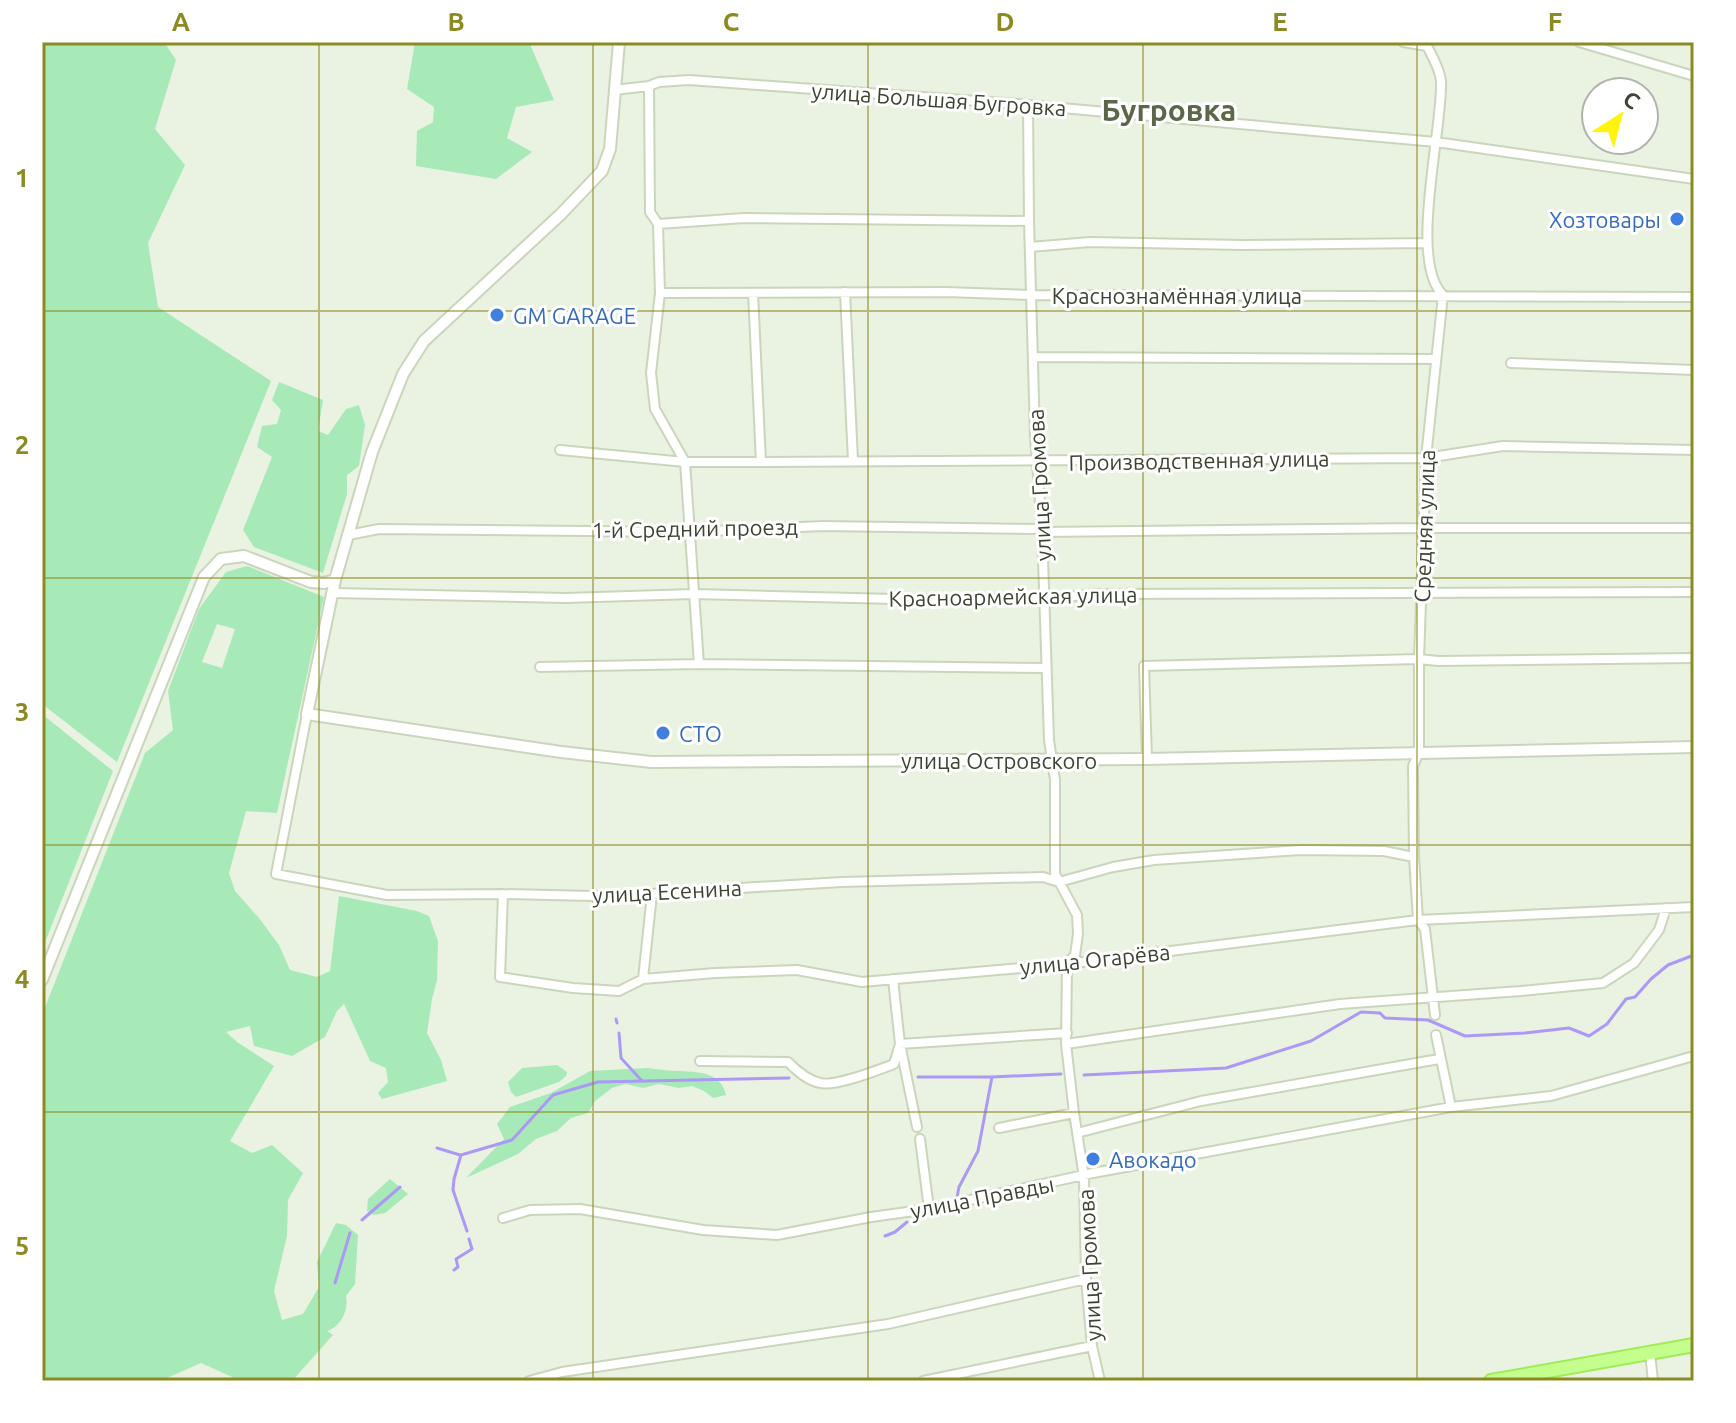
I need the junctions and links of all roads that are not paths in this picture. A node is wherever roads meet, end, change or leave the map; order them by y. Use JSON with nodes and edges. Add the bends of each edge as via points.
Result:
{"nodes":[{"id":1,"x":619,"y":42,"type":"edge"},
{"id":2,"x":1403,"y":42,"type":"edge"},
{"id":3,"x":1579,"y":42,"type":"edge"},
{"id":4,"x":1428,"y":44,"type":"edge"},
{"id":5,"x":1694,"y":76,"type":"edge"},
{"id":6,"x":649,"y":86,"type":"junction"},
{"id":7,"x":614,"y":90,"type":"junction"},
{"id":8,"x":1028,"y":105,"type":"junction"},
{"id":9,"x":1436,"y":142,"type":"junction"},
{"id":10,"x":1694,"y":179,"type":"edge"},
{"id":11,"x":1029,"y":221,"type":"junction"},
{"id":12,"x":658,"y":224,"type":"junction"},
{"id":13,"x":1427,"y":243,"type":"junction"},
{"id":14,"x":1030,"y":247,"type":"junction"},
{"id":15,"x":845,"y":292,"type":"junction"},
{"id":16,"x":660,"y":293,"type":"junction"},
{"id":17,"x":753,"y":293,"type":"junction"},
{"id":18,"x":1031,"y":295,"type":"junction"},
{"id":19,"x":1443,"y":295,"type":"junction"},
{"id":20,"x":1694,"y":297,"type":"edge"},
{"id":21,"x":1033,"y":357,"type":"junction"},
{"id":22,"x":1436,"y":359,"type":"junction"},
{"id":23,"x":1511,"y":363,"type":"dead end"},
{"id":24,"x":1694,"y":370,"type":"edge"},
{"id":25,"x":560,"y":450,"type":"dead end"},
{"id":26,"x":1694,"y":450,"type":"edge"},
{"id":27,"x":1426,"y":458,"type":"junction"},
{"id":28,"x":853,"y":461,"type":"junction"},
{"id":29,"x":1038,"y":461,"type":"junction"},
{"id":30,"x":685,"y":462,"type":"junction"},
{"id":31,"x":761,"y":462,"type":"junction"},
{"id":32,"x":1423,"y":528,"type":"junction"},
{"id":33,"x":1694,"y":528,"type":"edge"},
{"id":34,"x":1042,"y":530,"type":"junction"},
{"id":35,"x":690,"y":532,"type":"junction"},
{"id":36,"x":348,"y":535,"type":"junction"},
{"id":37,"x":335,"y":580,"type":"junction"},
{"id":38,"x":1421,"y":592,"type":"junction"},
{"id":39,"x":1694,"y":592,"type":"edge"},
{"id":40,"x":333,"y":593,"type":"junction"},
{"id":41,"x":694,"y":594,"type":"junction"},
{"id":42,"x":1044,"y":599,"type":"junction"},
{"id":43,"x":1694,"y":658,"type":"edge"},
{"id":44,"x":1419,"y":659,"type":"junction"},
{"id":45,"x":699,"y":664,"type":"junction"},
{"id":46,"x":540,"y":667,"type":"dead end"},
{"id":47,"x":1046,"y":668,"type":"junction"},
{"id":48,"x":307,"y":714,"type":"junction"},
{"id":49,"x":1694,"y":747,"type":"edge"},
{"id":50,"x":1419,"y":752,"type":"junction"},
{"id":51,"x":1147,"y":759,"type":"junction"},
{"id":52,"x":1050,"y":760,"type":"junction"},
{"id":53,"x":1414,"y":857,"type":"junction"},
{"id":54,"x":1059,"y":882,"type":"junction"},
{"id":55,"x":503,"y":894,"type":"junction"},
{"id":56,"x":652,"y":894,"type":"junction"},
{"id":57,"x":1694,"y":907,"type":"edge"},
{"id":58,"x":1666,"y":908,"type":"junction"},
{"id":59,"x":1418,"y":920,"type":"junction"},
{"id":60,"x":1067,"y":964,"type":"junction"},
{"id":61,"x":643,"y":979,"type":"junction"},
{"id":62,"x":893,"y":979,"type":"junction"},
{"id":63,"x":42,"y":980,"type":"edge"},
{"id":64,"x":1432,"y":997,"type":"junction"},
{"id":65,"x":1435,"y":1015,"type":"dead end"},
{"id":66,"x":1067,"y":1033,"type":"junction"},
{"id":67,"x":1436,"y":1035,"type":"dead end"},
{"id":68,"x":900,"y":1044,"type":"junction"},
{"id":69,"x":1066,"y":1044,"type":"junction"},
{"id":70,"x":1694,"y":1056,"type":"edge"},
{"id":71,"x":1439,"y":1059,"type":"junction"},
{"id":72,"x":700,"y":1061,"type":"dead end"},
{"id":73,"x":1451,"y":1107,"type":"junction"},
{"id":74,"x":1074,"y":1113,"type":"junction"},
{"id":75,"x":917,"y":1127,"type":"dead end"},
{"id":76,"x":999,"y":1128,"type":"dead end"},
{"id":77,"x":1077,"y":1133,"type":"junction"},
{"id":78,"x":920,"y":1139,"type":"dead end"},
{"id":79,"x":1084,"y":1177,"type":"junction"},
{"id":80,"x":929,"y":1209,"type":"junction"},
{"id":81,"x":503,"y":1218,"type":"dead end"},
{"id":82,"x":1086,"y":1279,"type":"junction"},
{"id":83,"x":1694,"y":1345,"type":"edge"},
{"id":84,"x":1092,"y":1346,"type":"junction"},
{"id":85,"x":1650,"y":1353,"type":"junction"},
{"id":86,"x":529,"y":1381,"type":"edge"},
{"id":87,"x":923,"y":1381,"type":"edge"},
{"id":88,"x":1100,"y":1381,"type":"edge"},
{"id":89,"x":1491,"y":1381,"type":"edge"},
{"id":90,"x":1653,"y":1381,"type":"edge"}],
"edges":[{"from":1,"to":7,"type":"street"},
{"from":2,"to":4,"type":"street"},
{"from":3,"to":5,"type":"street"},
{"from":4,"to":9,"type":"street","name":"Средняя улица","via":[[1441,78]]},
{"from":6,"to":7,"type":"street","name":"улица Большая Бугровка"},
{"from":6,"to":8,"type":"street","name":"улица Большая Бугровка","via":[[689,80]]},
{"from":6,"to":12,"type":"street","via":[[650,212]]},
{"from":7,"to":36,"type":"street","via":[[610,149],[602,171],[422,343],[403,374],[372,452]]},
{"from":8,"to":9,"type":"street","name":"улица Большая Бугровка"},
{"from":8,"to":11,"type":"street","name":"улица Громова"},
{"from":9,"to":10,"type":"street","name":"улица Большая Бугровка"},
{"from":9,"to":13,"type":"street","name":"Средняя улица"},
{"from":11,"to":12,"type":"street","via":[[744,218]]},
{"from":11,"to":14,"type":"street","name":"улица Громова"},
{"from":12,"to":16,"type":"street"},
{"from":13,"to":14,"type":"street","via":[[1090,242]]},
{"from":13,"to":19,"type":"street","name":"Средняя улица","via":[[1436,288]]},
{"from":14,"to":18,"type":"street","name":"улица Громова"},
{"from":15,"to":17,"type":"street","name":"Краснознамённая улица"},
{"from":15,"to":18,"type":"street","name":"Краснознамённая улица"},
{"from":15,"to":28,"type":"street"},
{"from":16,"to":17,"type":"street","name":"Краснознамённая улица"},
{"from":16,"to":30,"type":"street","via":[[651,373],[655,409]]},
{"from":17,"to":31,"type":"street"},
{"from":18,"to":19,"type":"street","name":"Краснознамённая улица"},
{"from":18,"to":21,"type":"street","name":"улица Громова"},
{"from":19,"to":20,"type":"street","name":"Краснознамённая улица"},
{"from":19,"to":22,"type":"street","name":"Средняя улица"},
{"from":21,"to":22,"type":"street"},
{"from":21,"to":29,"type":"street","name":"улица Громова"},
{"from":22,"to":27,"type":"street","name":"Средняя улица"},
{"from":23,"to":24,"type":"street"},
{"from":25,"to":30,"type":"street","name":"Производственная улица"},
{"from":26,"to":27,"type":"street","name":"Производственная улица","via":[[1503,446]]},
{"from":27,"to":29,"type":"street","name":"Производственная улица"},
{"from":27,"to":32,"type":"street","name":"Средняя улица"},
{"from":28,"to":29,"type":"street","name":"Производственная улица"},
{"from":28,"to":31,"type":"street","name":"Производственная улица"},
{"from":29,"to":34,"type":"street","name":"улица Громова"},
{"from":30,"to":31,"type":"street","name":"Производственная улица"},
{"from":30,"to":35,"type":"street"},
{"from":32,"to":33,"type":"street","name":"1-й Средний проезд"},
{"from":32,"to":34,"type":"street","name":"1-й Средний проезд"},
{"from":32,"to":38,"type":"street","name":"Средняя улица"},
{"from":34,"to":35,"type":"street","name":"1-й Средний проезд","via":[[823,526]]},
{"from":34,"to":42,"type":"street","name":"улица Громова"},
{"from":35,"to":36,"type":"street","name":"1-й Средний проезд","via":[[379,529]]},
{"from":35,"to":41,"type":"street"},
{"from":36,"to":37,"type":"street"},
{"from":37,"to":40,"type":"street"},
{"from":37,"to":63,"type":"street","via":[[311,582],[244,556],[221,559],[204,577]]},
{"from":38,"to":39,"type":"street","name":"Красноармейская улица"},
{"from":38,"to":42,"type":"street","name":"Красноармейская улица"},
{"from":38,"to":44,"type":"street","name":"Средняя улица"},
{"from":40,"to":41,"type":"street","name":"Красноармейская улица","via":[[565,598]]},
{"from":40,"to":48,"type":"street"},
{"from":41,"to":42,"type":"street","name":"Красноармейская улица"},
{"from":41,"to":45,"type":"street"},
{"from":42,"to":47,"type":"street","name":"улица Громова"},
{"from":43,"to":44,"type":"street"},
{"from":44,"to":50,"type":"street","name":"Средняя улица"},
{"from":44,"to":51,"type":"street","via":[[1144,666]]},
{"from":45,"to":46,"type":"street"},
{"from":45,"to":47,"type":"street"},
{"from":47,"to":52,"type":"street","name":"улица Громова"},
{"from":48,"to":52,"type":"street","name":"улица Островского","via":[[651,762]]},
{"from":48,"to":55,"type":"street","name":"улица Есенина","via":[[276,874],[387,895]]},
{"from":49,"to":50,"type":"street","name":"улица Островского"},
{"from":50,"to":51,"type":"street","name":"улица Островского"},
{"from":50,"to":53,"type":"street","name":"Средняя улица","via":[[1413,766]]},
{"from":51,"to":52,"type":"street","name":"улица Островского"},
{"from":52,"to":54,"type":"street","name":"улица Громова"},
{"from":53,"to":54,"type":"street","via":[[1384,851],[1301,850],[1154,860]]},
{"from":53,"to":59,"type":"street","name":"Средняя улица"},
{"from":54,"to":56,"type":"street","name":"улица Есенина","via":[[1043,877],[842,882]]},
{"from":54,"to":60,"type":"street","name":"улица Громова","via":[[1078,924],[1075,955]]},
{"from":55,"to":56,"type":"street","name":"улица Есенина"},
{"from":55,"to":61,"type":"street","name":"улица Огарёва","via":[[500,977],[619,991]]},
{"from":56,"to":61,"type":"street"},
{"from":57,"to":58,"type":"street","name":"улица Огарёва"},
{"from":58,"to":59,"type":"street","name":"улица Огарёва"},
{"from":58,"to":64,"type":"street","via":[[1659,930],[1634,963],[1603,983]]},
{"from":59,"to":60,"type":"street","name":"улица Огарёва"},
{"from":59,"to":64,"type":"street","name":"Средняя улица","via":[[1425,929]]},
{"from":60,"to":62,"type":"street","name":"улица Огарёва"},
{"from":60,"to":66,"type":"street","name":"улица Громова"},
{"from":61,"to":62,"type":"street","name":"улица Огарёва","via":[[797,970],[862,982]]},
{"from":62,"to":68,"type":"street"},
{"from":64,"to":65,"type":"street","name":"Средняя улица"},
{"from":64,"to":69,"type":"street","via":[[1340,1004]]},
{"from":66,"to":68,"type":"street"},
{"from":66,"to":69,"type":"street","name":"улица Громова"},
{"from":67,"to":71,"type":"street"},
{"from":68,"to":72,"type":"street","via":[[894,1064],[822,1084],[788,1062]]},
{"from":68,"to":75,"type":"street"},
{"from":69,"to":74,"type":"street","name":"улица Громова"},
{"from":70,"to":73,"type":"street","name":"улица Правды","via":[[1551,1096]]},
{"from":71,"to":73,"type":"street"},
{"from":71,"to":77,"type":"street","via":[[1201,1101]]},
{"from":73,"to":79,"type":"street","name":"улица Правды"},
{"from":74,"to":76,"type":"street"},
{"from":74,"to":77,"type":"street","name":"улица Громова"},
{"from":77,"to":79,"type":"street","name":"улица Громова"},
{"from":78,"to":80,"type":"street"},
{"from":79,"to":80,"type":"street","name":"улица Правды"},
{"from":79,"to":82,"type":"street","name":"улица Громова"},
{"from":80,"to":81,"type":"street","name":"улица Правды","via":[[777,1235],[703,1230],[580,1209],[530,1210]]},
{"from":82,"to":84,"type":"street","name":"улица Громова"},
{"from":82,"to":86,"type":"street","via":[[888,1324]]},
{"from":83,"to":85,"type":"main road"},
{"from":84,"to":87,"type":"street"},
{"from":84,"to":88,"type":"street","name":"улица Громова"},
{"from":85,"to":89,"type":"main road"},
{"from":85,"to":90,"type":"street"}]}
